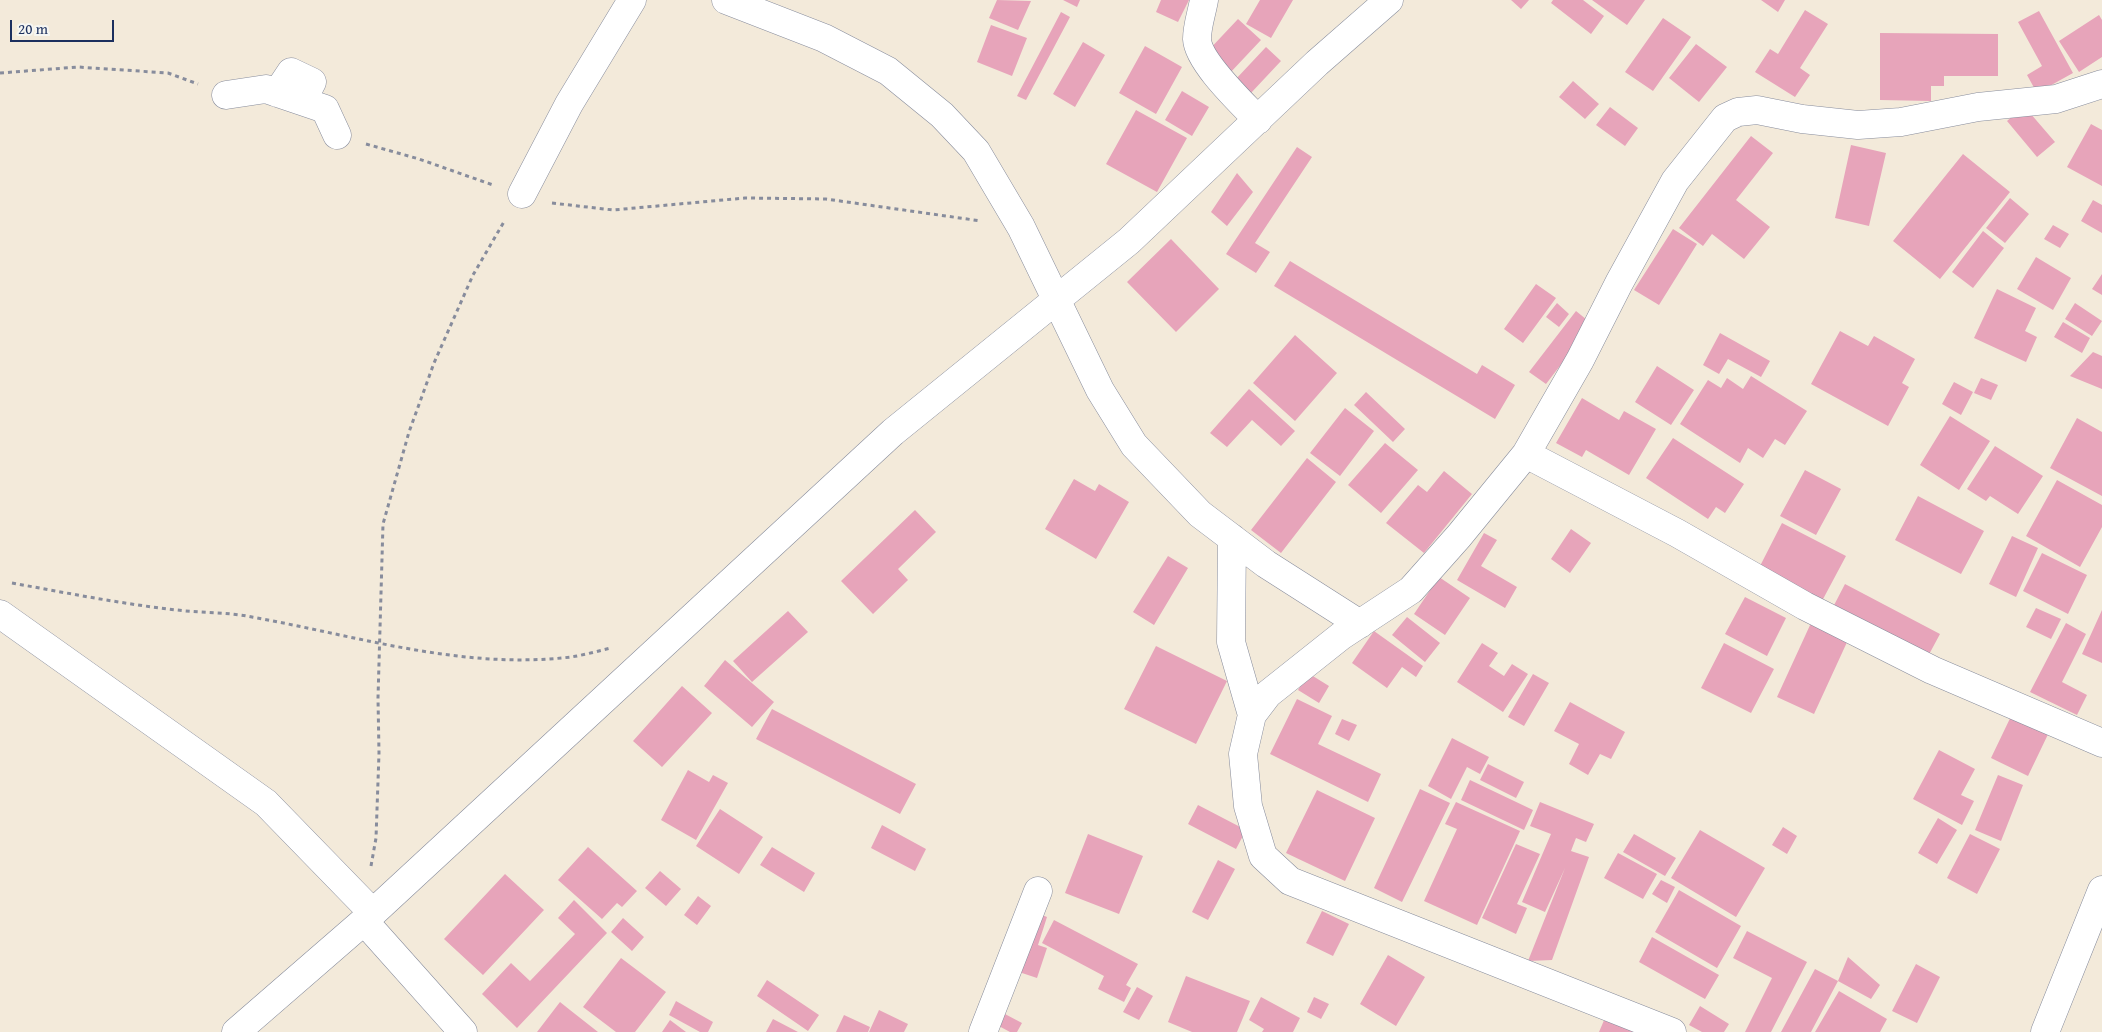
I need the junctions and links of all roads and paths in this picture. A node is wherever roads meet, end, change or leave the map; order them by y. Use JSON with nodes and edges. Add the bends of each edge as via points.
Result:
{"nodes":[{"id":1,"x":631,"y":0,"type":"edge"},
{"id":2,"x":726,"y":0,"type":"edge"},
{"id":3,"x":1204,"y":0,"type":"edge"},
{"id":4,"x":1389,"y":0,"type":"edge"},
{"id":5,"x":2102,"y":84,"type":"edge"},
{"id":6,"x":226,"y":95,"type":"dead end"},
{"id":7,"x":1258,"y":120,"type":"junction"},
{"id":8,"x":337,"y":135,"type":"dead end"},
{"id":9,"x":522,"y":194,"type":"joint"},
{"id":10,"x":1055,"y":301,"type":"junction"},
{"id":11,"x":1526,"y":454,"type":"junction"},
{"id":12,"x":1232,"y":538,"type":"junction"},
{"id":13,"x":4,"y":582,"type":"dead end"},
{"id":14,"x":0,"y":614,"type":"edge"},
{"id":15,"x":1360,"y":624,"type":"junction"},
{"id":16,"x":379,"y":645,"type":"junction"},
{"id":17,"x":618,"y":646,"type":"dead end"},
{"id":18,"x":1252,"y":715,"type":"junction"},
{"id":19,"x":2102,"y":743,"type":"edge"},
{"id":20,"x":2102,"y":890,"type":"edge"},
{"id":21,"x":1038,"y":891,"type":"dead end"},
{"id":22,"x":367,"y":913,"type":"junction"},
{"id":23,"x":236,"y":1032,"type":"edge"},
{"id":24,"x":463,"y":1032,"type":"edge"},
{"id":25,"x":983,"y":1032,"type":"edge"},
{"id":26,"x":1672,"y":1032,"type":"edge"},
{"id":27,"x":2045,"y":1032,"type":"edge"}],
"edges":[{"from":1,"to":9,"type":"main road","via":[[569,104]]},
{"from":2,"to":10,"type":"main road","via":[[824,38],[888,71],[942,115],[976,151],[1021,227]]},
{"from":3,"to":7,"type":"main road","via":[[1197,40],[1202,56]]},
{"from":4,"to":7,"type":"main road"},
{"from":5,"to":11,"type":"main road","via":[[2056,99],[1978,107],[1901,122],[1858,125],[1802,120],[1756,110],[1738,112],[1725,118],[1675,181]]},
{"from":6,"to":8,"type":"main road","via":[[266,89],[304,96]]},
{"from":7,"to":10,"type":"main road","via":[[1160,214]]},
{"from":9,"to":16,"type":"path","via":[[473,275],[434,363],[409,432],[383,524]]},
{"from":10,"to":12,"type":"main road","via":[[1100,390],[1134,445],[1200,514]]},
{"from":10,"to":22,"type":"main road","via":[[893,432]]},
{"from":11,"to":15,"type":"main road","via":[[1411,590]]},
{"from":11,"to":19,"type":"main road","via":[[1677,533],[1805,606],[1915,661]]},
{"from":12,"to":15,"type":"main road","via":[[1266,564]]},
{"from":12,"to":18,"type":"main road","via":[[1231,642]]},
{"from":13,"to":16,"type":"path","via":[[176,610],[250,616]]},
{"from":14,"to":22,"type":"main road","via":[[266,803]]},
{"from":15,"to":18,"type":"main road","via":[[1268,694]]},
{"from":16,"to":17,"type":"path","via":[[435,654],[530,659],[571,657]]},
{"from":16,"to":22,"type":"path","via":[[376,838]]},
{"from":18,"to":26,"type":"main road","via":[[1243,754],[1248,806],[1263,856],[1290,880]]},
{"from":20,"to":27,"type":"main road"},
{"from":21,"to":25,"type":"main road"},
{"from":22,"to":23,"type":"main road"},
{"from":22,"to":24,"type":"main road"}]}
